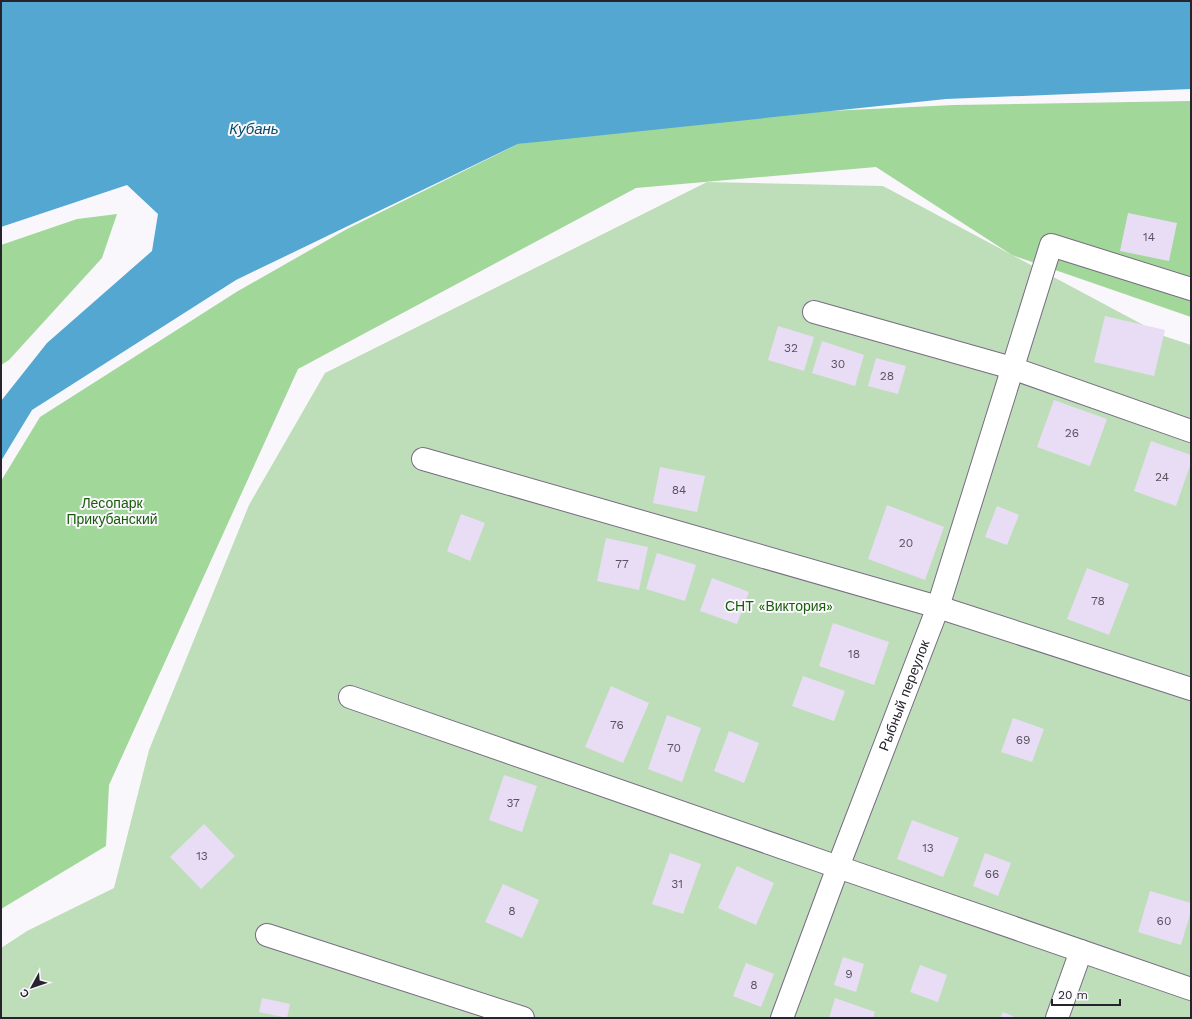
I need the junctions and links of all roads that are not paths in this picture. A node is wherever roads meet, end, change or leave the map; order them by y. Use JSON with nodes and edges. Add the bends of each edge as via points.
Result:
{"nodes":[{"id":1,"x":1191,"y":289,"type":"edge"},
{"id":2,"x":814,"y":312,"type":"dead end"},
{"id":3,"x":1012,"y":368,"type":"junction"},
{"id":4,"x":1191,"y":431,"type":"edge"},
{"id":5,"x":423,"y":460,"type":"dead end"},
{"id":6,"x":938,"y":607,"type":"junction"},
{"id":7,"x":1191,"y":689,"type":"edge"},
{"id":8,"x":350,"y":697,"type":"dead end"},
{"id":9,"x":838,"y":867,"type":"junction"},
{"id":10,"x":267,"y":935,"type":"dead end"},
{"id":11,"x":1081,"y":951,"type":"junction"},
{"id":12,"x":1191,"y":989,"type":"edge"},
{"id":13,"x":523,"y":1018,"type":"edge"},
{"id":14,"x":782,"y":1018,"type":"edge"},
{"id":15,"x":1057,"y":1018,"type":"edge"}],
"edges":[{"from":1,"to":3,"type":"lane","name":"Рыбный переулок","via":[[1051,245]]},
{"from":2,"to":3,"type":"lane"},
{"from":3,"to":4,"type":"lane"},
{"from":3,"to":6,"type":"lane","name":"Рыбный переулок"},
{"from":5,"to":6,"type":"lane"},
{"from":6,"to":7,"type":"lane"},
{"from":6,"to":9,"type":"lane","name":"Рыбный переулок"},
{"from":8,"to":9,"type":"lane"},
{"from":9,"to":11,"type":"lane"},
{"from":9,"to":14,"type":"lane","name":"Рыбный переулок"},
{"from":10,"to":13,"type":"lane"},
{"from":11,"to":12,"type":"lane"},
{"from":11,"to":15,"type":"lane"}]}
